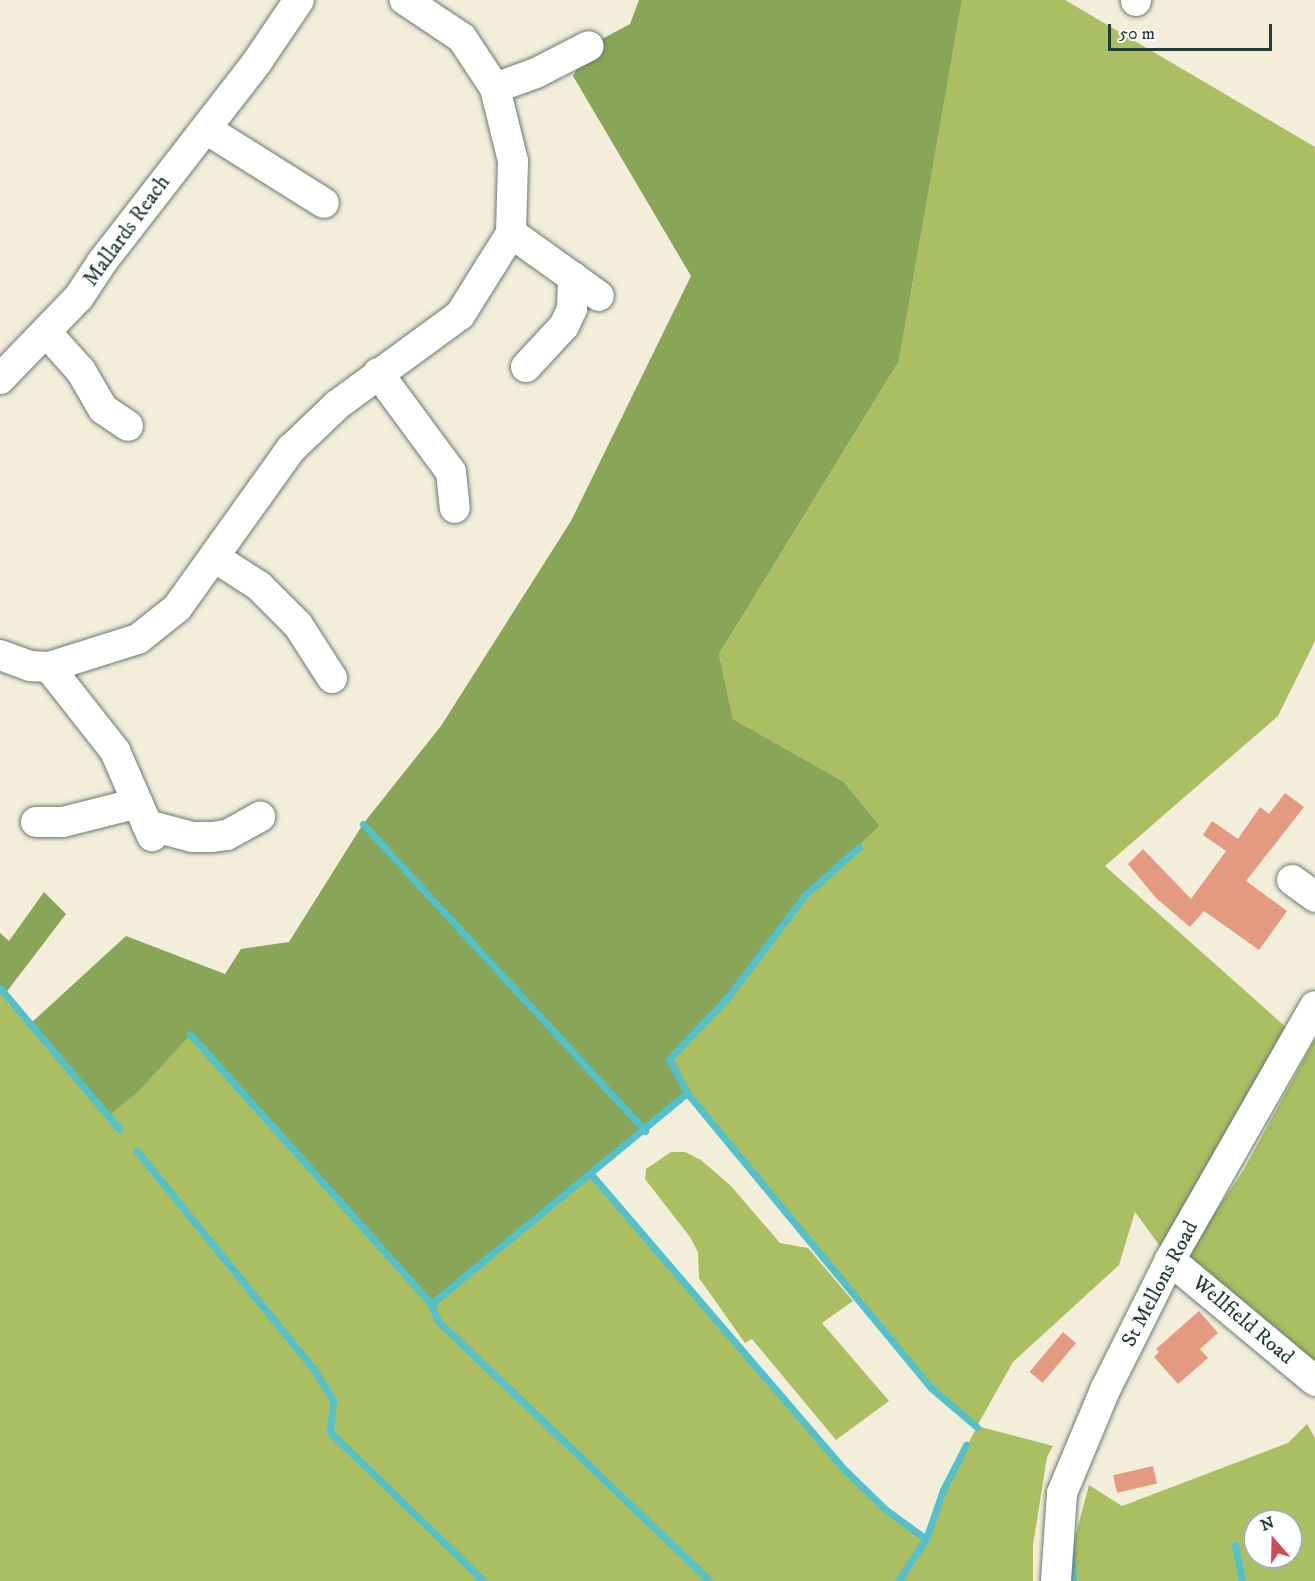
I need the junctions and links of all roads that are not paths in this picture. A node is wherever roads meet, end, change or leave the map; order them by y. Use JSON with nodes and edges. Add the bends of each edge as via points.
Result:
{"nodes":[{"id":1,"x":299,"y":0,"type":"edge"},
{"id":2,"x":405,"y":0,"type":"edge"},
{"id":3,"x":589,"y":46,"type":"dead end"},
{"id":4,"x":495,"y":88,"type":"junction"},
{"id":5,"x":206,"y":129,"type":"junction"},
{"id":6,"x":324,"y":203,"type":"dead end"},
{"id":7,"x":510,"y":233,"type":"junction"},
{"id":8,"x":573,"y":277,"type":"junction"},
{"id":9,"x":600,"y":296,"type":"dead end"},
{"id":10,"x":46,"y":332,"type":"junction"},
{"id":11,"x":526,"y":367,"type":"dead end"},
{"id":12,"x":378,"y":373,"type":"junction"},
{"id":13,"x":0,"y":379,"type":"edge"},
{"id":14,"x":128,"y":426,"type":"dead end"},
{"id":15,"x":455,"y":508,"type":"dead end"},
{"id":16,"x":214,"y":557,"type":"junction"},
{"id":17,"x":0,"y":655,"type":"edge"},
{"id":18,"x":49,"y":667,"type":"junction"},
{"id":19,"x":332,"y":678,"type":"dead end"},
{"id":20,"x":260,"y":817,"type":"dead end"},
{"id":21,"x":146,"y":821,"type":"junction"},
{"id":22,"x":36,"y":822,"type":"dead end"},
{"id":23,"x":1315,"y":1006,"type":"edge"},
{"id":24,"x":1170,"y":1260,"type":"junction"},
{"id":25,"x":1315,"y":1381,"type":"edge"},
{"id":26,"x":1056,"y":1581,"type":"edge"}],
"edges":[{"from":1,"to":5,"type":"street","name":"Mallards Reach"},
{"from":2,"to":4,"type":"street","via":[[462,38]]},
{"from":3,"to":4,"type":"street","via":[[536,73]]},
{"from":4,"to":7,"type":"street","via":[[513,161]]},
{"from":5,"to":6,"type":"street"},
{"from":5,"to":10,"type":"street","name":"Mallards Reach","via":[[79,297]]},
{"from":7,"to":8,"type":"street"},
{"from":7,"to":12,"type":"street","via":[[460,315]]},
{"from":8,"to":9,"type":"street"},
{"from":8,"to":11,"type":"street","via":[[572,309],[564,326]]},
{"from":10,"to":13,"type":"street","name":"Mallards Reach"},
{"from":10,"to":14,"type":"street","via":[[81,371],[103,409]]},
{"from":12,"to":15,"type":"street","via":[[451,472]]},
{"from":12,"to":16,"type":"street","via":[[291,449]]},
{"from":16,"to":18,"type":"street","via":[[177,608],[138,639]]},
{"from":16,"to":19,"type":"street","via":[[260,586],[298,625]]},
{"from":17,"to":18,"type":"street","via":[[30,666]]},
{"from":18,"to":21,"type":"street","via":[[115,751]]},
{"from":20,"to":21,"type":"street","via":[[227,835],[212,837],[192,837]]},
{"from":21,"to":22,"type":"street"},
{"from":23,"to":24,"type":"street","name":"St Mellons Road"},
{"from":24,"to":25,"type":"street","name":"Wellfield Road"},
{"from":24,"to":26,"type":"street","name":"St Mellons Road","via":[[1106,1388],[1062,1493]]}]}
